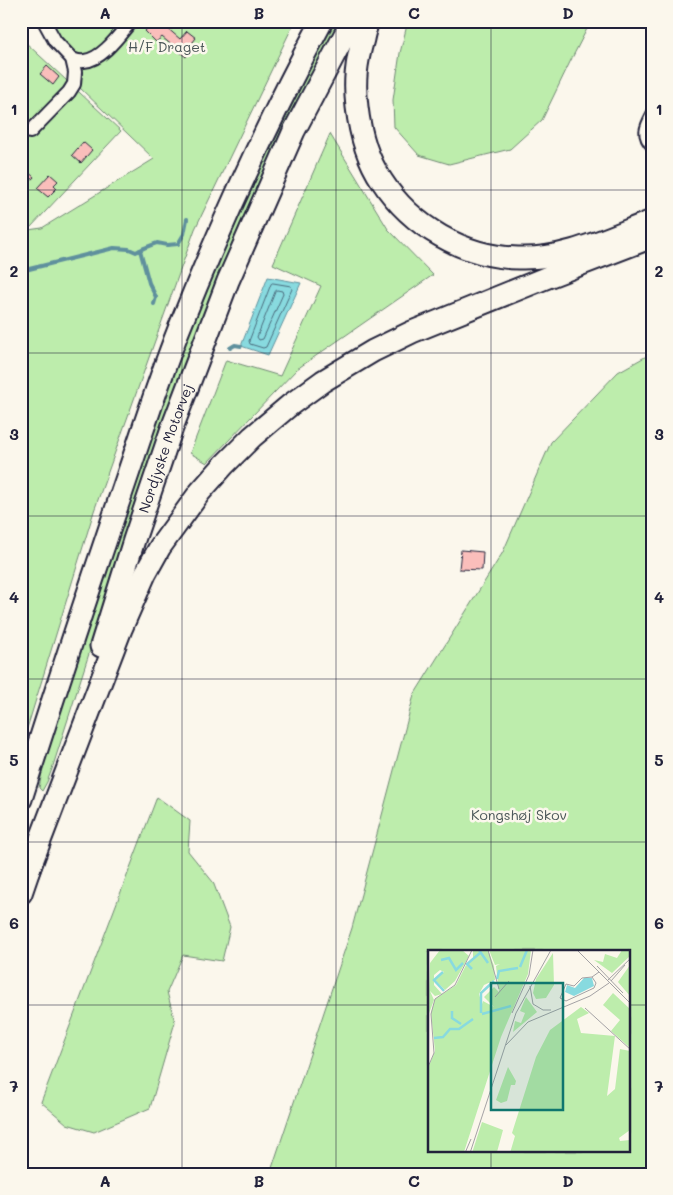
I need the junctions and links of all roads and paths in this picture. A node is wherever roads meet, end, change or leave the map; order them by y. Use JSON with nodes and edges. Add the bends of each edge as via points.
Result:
{"nodes":[{"id":1,"x":44,"y":21,"type":"edge"},
{"id":2,"x":132,"y":21,"type":"edge"},
{"id":3,"x":307,"y":21,"type":"edge"},
{"id":4,"x":322,"y":21,"type":"edge"},
{"id":5,"x":352,"y":21,"type":"edge"},
{"id":6,"x":368,"y":21,"type":"edge"},
{"id":7,"x":72,"y":59,"type":"junction"},
{"id":8,"x":652,"y":110,"type":"edge"},
{"id":9,"x":30,"y":132,"type":"dead end"},
{"id":10,"x":652,"y":149,"type":"edge"},
{"id":11,"x":652,"y":221,"type":"edge"},
{"id":12,"x":652,"y":237,"type":"edge"},
{"id":13,"x":178,"y":331,"type":"junction"},
{"id":14,"x":21,"y":800,"type":"edge"},
{"id":15,"x":28,"y":872,"type":"junction"},
{"id":16,"x":21,"y":893,"type":"edge"}],
"edges":[{"from":1,"to":7,"type":"street","via":[[55,41]]},
{"from":2,"to":7,"type":"street","via":[[96,57],[83,62]]},
{"from":3,"to":13,"type":"highway","via":[[239,163]]},
{"from":4,"to":13,"type":"highway","name":"Nordjyske Motorvej","via":[[274,113]]},
{"from":5,"to":15,"type":"highway","name":"Nordjyske Motorvej","via":[[294,131],[228,281],[172,428]]},
{"from":6,"to":11,"type":"highway","via":[[357,60],[355,88],[363,141],[381,180],[394,198],[432,232],[459,246],[488,255],[537,258],[574,250]]},
{"from":7,"to":9,"type":"street","via":[[74,84]]},
{"from":8,"to":10,"type":"lane","via":[[643,129],[647,144]]},
{"from":12,"to":15,"type":"highway","via":[[421,328],[374,351],[323,381],[252,437],[200,492],[160,547],[145,574]]},
{"from":13,"to":14,"type":"highway","name":"Nordjyske Motorvej","via":[[101,551]]},
{"from":15,"to":16,"type":"highway","name":"Nordjyske Motorvej"}]}
